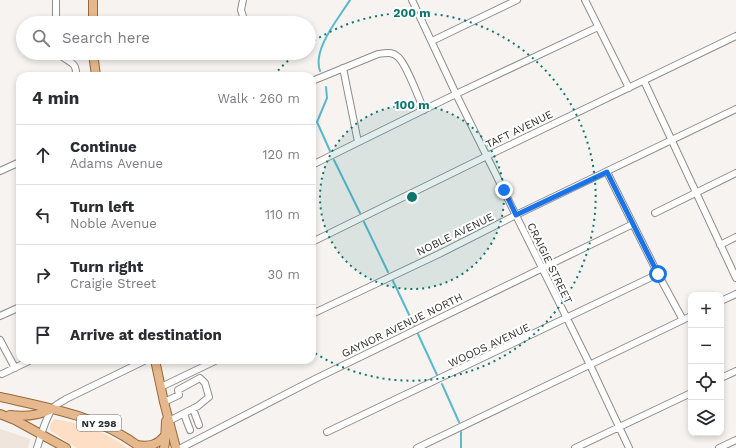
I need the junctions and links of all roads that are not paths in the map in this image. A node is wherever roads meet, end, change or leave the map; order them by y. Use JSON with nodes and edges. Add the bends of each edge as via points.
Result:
{"nodes":[{"id":1,"x":56,"y":0,"type":"edge"},
{"id":2,"x":93,"y":0,"type":"edge"},
{"id":3,"x":243,"y":0,"type":"edge"},
{"id":4,"x":412,"y":0,"type":"edge"},
{"id":5,"x":585,"y":0,"type":"edge"},
{"id":6,"x":513,"y":1,"type":"edge"},
{"id":7,"x":56,"y":16,"type":"edge"},
{"id":8,"x":93,"y":16,"type":"edge"},
{"id":9,"x":243,"y":16,"type":"edge"},
{"id":10,"x":598,"y":27,"type":"junction"},
{"id":11,"x":736,"y":36,"type":"edge"},
{"id":12,"x":432,"y":41,"type":"junction"},
{"id":13,"x":67,"y":60,"type":"edge"},
{"id":14,"x":94,"y":60,"type":"edge"},
{"id":15,"x":343,"y":68,"type":"junction"},
{"id":16,"x":76,"y":72,"type":"edge"},
{"id":17,"x":95,"y":72,"type":"edge"},
{"id":18,"x":316,"y":78,"type":"edge"},
{"id":19,"x":644,"y":81,"type":"junction"},
{"id":20,"x":629,"y":88,"type":"junction"},
{"id":21,"x":456,"y":94,"type":"junction"},
{"id":22,"x":736,"y":109,"type":"edge"},
{"id":23,"x":424,"y":110,"type":"junction"},
{"id":24,"x":671,"y":141,"type":"junction"},
{"id":25,"x":358,"y":142,"type":"junction"},
{"id":26,"x":487,"y":156,"type":"junction"},
{"id":27,"x":316,"y":163,"type":"edge"},
{"id":28,"x":16,"y":164,"type":"edge"},
{"id":29,"x":0,"y":171,"type":"edge"},
{"id":30,"x":607,"y":172,"type":"junction"},
{"id":31,"x":736,"y":173,"type":"edge"},
{"id":32,"x":696,"y":193,"type":"junction"},
{"id":33,"x":655,"y":213,"type":"dead end"},
{"id":34,"x":516,"y":215,"type":"junction"},
{"id":35,"x":633,"y":224,"type":"junction"},
{"id":36,"x":736,"y":237,"type":"edge"},
{"id":37,"x":316,"y":240,"type":"edge"},
{"id":38,"x":720,"y":244,"type":"junction"},
{"id":39,"x":542,"y":269,"type":"junction"},
{"id":40,"x":658,"y":274,"type":"junction"},
{"id":41,"x":736,"y":278,"type":"edge"},
{"id":42,"x":736,"y":294,"type":"edge"},
{"id":43,"x":724,"y":300,"type":"edge"},
{"id":44,"x":16,"y":309,"type":"edge"},
{"id":45,"x":316,"y":312,"type":"edge"},
{"id":46,"x":0,"y":316,"type":"edge"},
{"id":47,"x":688,"y":318,"type":"edge"},
{"id":48,"x":567,"y":319,"type":"junction"},
{"id":49,"x":683,"y":320,"type":"junction"},
{"id":50,"x":0,"y":340,"type":"edge"},
{"id":51,"x":23,"y":364,"type":"edge"},
{"id":52,"x":138,"y":364,"type":"edge"},
{"id":53,"x":156,"y":364,"type":"edge"},
{"id":54,"x":209,"y":364,"type":"edge"},
{"id":55,"x":590,"y":365,"type":"junction"},
{"id":56,"x":15,"y":368,"type":"junction"},
{"id":57,"x":197,"y":370,"type":"junction"},
{"id":58,"x":736,"y":371,"type":"edge"},
{"id":59,"x":2,"y":374,"type":"dead end"},
{"id":60,"x":724,"y":377,"type":"edge"},
{"id":61,"x":200,"y":378,"type":"junction"},
{"id":62,"x":161,"y":387,"type":"junction"},
{"id":63,"x":688,"y":394,"type":"edge"},
{"id":64,"x":0,"y":397,"type":"edge"},
{"id":65,"x":164,"y":402,"type":"junction"},
{"id":66,"x":52,"y":409,"type":"junction"},
{"id":67,"x":193,"y":409,"type":"junction"},
{"id":68,"x":0,"y":414,"type":"edge"},
{"id":69,"x":184,"y":414,"type":"junction"},
{"id":70,"x":169,"y":421,"type":"junction"},
{"id":71,"x":199,"y":426,"type":"dead end"},
{"id":72,"x":619,"y":427,"type":"junction"},
{"id":73,"x":190,"y":430,"type":"dead end"},
{"id":74,"x":327,"y":432,"type":"dead end"},
{"id":75,"x":166,"y":433,"type":"junction"},
{"id":76,"x":41,"y":434,"type":"junction"},
{"id":77,"x":736,"y":440,"type":"edge"},
{"id":78,"x":139,"y":446,"type":"edge"},
{"id":79,"x":37,"y":448,"type":"edge"},
{"id":80,"x":66,"y":448,"type":"edge"},
{"id":81,"x":164,"y":448,"type":"edge"},
{"id":82,"x":176,"y":448,"type":"edge"},
{"id":83,"x":182,"y":448,"type":"edge"},
{"id":84,"x":417,"y":448,"type":"edge"},
{"id":85,"x":575,"y":448,"type":"edge"},
{"id":86,"x":629,"y":448,"type":"edge"},
{"id":87,"x":719,"y":448,"type":"edge"}],
"edges":[{"from":1,"to":7,"type":"street"},
{"from":2,"to":8,"type":"main road"},
{"from":3,"to":9,"type":"street"},
{"from":4,"to":12,"type":"street","name":"CRAIGIE STREET"},
{"from":5,"to":10,"type":"street"},
{"from":6,"to":12,"type":"street"},
{"from":10,"to":20,"type":"street"},
{"from":10,"to":21,"type":"street"},
{"from":11,"to":19,"type":"street","name":"TAFT AVENUE"},
{"from":12,"to":21,"type":"street","name":"CRAIGIE STREET"},
{"from":13,"to":16,"type":"street","via":[[76,67]]},
{"from":14,"to":17,"type":"main road"},
{"from":15,"to":18,"type":"street"},
{"from":15,"to":23,"type":"street","via":[[388,52],[399,57]]},
{"from":15,"to":25,"type":"street"},
{"from":19,"to":20,"type":"street","name":"TAFT AVENUE"},
{"from":19,"to":24,"type":"street"},
{"from":20,"to":26,"type":"street","name":"TAFT AVENUE"},
{"from":21,"to":23,"type":"street"},
{"from":21,"to":26,"type":"street","name":"CRAIGIE STREET"},
{"from":22,"to":24,"type":"street","name":"NOBLE AVENUE"},
{"from":23,"to":25,"type":"street"},
{"from":24,"to":30,"type":"street","name":"NOBLE AVENUE"},
{"from":24,"to":32,"type":"street"},
{"from":25,"to":27,"type":"street"},
{"from":26,"to":34,"type":"street","name":"CRAIGIE STREET"},
{"from":26,"to":37,"type":"street","name":"TAFT AVENUE"},
{"from":28,"to":29,"type":"street"},
{"from":30,"to":34,"type":"street","name":"NOBLE AVENUE"},
{"from":30,"to":35,"type":"street"},
{"from":31,"to":32,"type":"street"},
{"from":32,"to":33,"type":"street"},
{"from":32,"to":38,"type":"street"},
{"from":34,"to":39,"type":"street","name":"CRAIGIE STREET"},
{"from":34,"to":45,"type":"street","name":"NOBLE AVENUE"},
{"from":35,"to":39,"type":"street","name":"GAYNOR AVENUE NORTH"},
{"from":35,"to":40,"type":"street"},
{"from":36,"to":38,"type":"street"},
{"from":38,"to":41,"type":"street"},
{"from":39,"to":48,"type":"street","name":"CRAIGIE STREET"},
{"from":39,"to":83,"type":"street","name":"GAYNOR AVENUE NORTH","via":[[315,379]]},
{"from":40,"to":48,"type":"street","name":"WOODS AVENUE"},
{"from":40,"to":49,"type":"street"},
{"from":42,"to":43,"type":"street"},
{"from":44,"to":46,"type":"street"},
{"from":47,"to":49,"type":"street"},
{"from":48,"to":55,"type":"street","name":"CRAIGIE STREET"},
{"from":48,"to":74,"type":"street","name":"WOODS AVENUE"},
{"from":49,"to":55,"type":"street"},
{"from":50,"to":56,"type":"street"},
{"from":51,"to":56,"type":"street"},
{"from":52,"to":66,"type":"street","via":[[66,399]]},
{"from":53,"to":62,"type":"main road"},
{"from":54,"to":57,"type":"street"},
{"from":55,"to":72,"type":"street","name":"CRAIGIE STREET"},
{"from":55,"to":84,"type":"street"},
{"from":56,"to":59,"type":"street"},
{"from":57,"to":61,"type":"street"},
{"from":57,"to":62,"type":"street"},
{"from":58,"to":60,"type":"street"},
{"from":61,"to":65,"type":"street","via":[[178,390],[179,395]]},
{"from":61,"to":67,"type":"street","via":[[205,383],[209,397]]},
{"from":62,"to":65,"type":"main road"},
{"from":63,"to":72,"type":"street"},
{"from":64,"to":66,"type":"main road","number":"NY 298"},
{"from":65,"to":70,"type":"main road"},
{"from":65,"to":75,"type":"main road"},
{"from":66,"to":68,"type":"main road","via":[[30,417]]},
{"from":66,"to":76,"type":"street"},
{"from":66,"to":78,"type":"main road","number":"NY 298","via":[[98,423]]},
{"from":67,"to":69,"type":"street"},
{"from":67,"to":71,"type":"street"},
{"from":68,"to":76,"type":"main road"},
{"from":69,"to":70,"type":"street"},
{"from":69,"to":73,"type":"street"},
{"from":70,"to":82,"type":"main road"},
{"from":72,"to":85,"type":"street"},
{"from":72,"to":86,"type":"street","name":"CRAIGIE STREET"},
{"from":75,"to":78,"type":"main road","via":[[161,441],[155,444]]},
{"from":75,"to":81,"type":"main road"},
{"from":76,"to":79,"type":"street"},
{"from":76,"to":80,"type":"main road"},
{"from":77,"to":87,"type":"street"}]}
